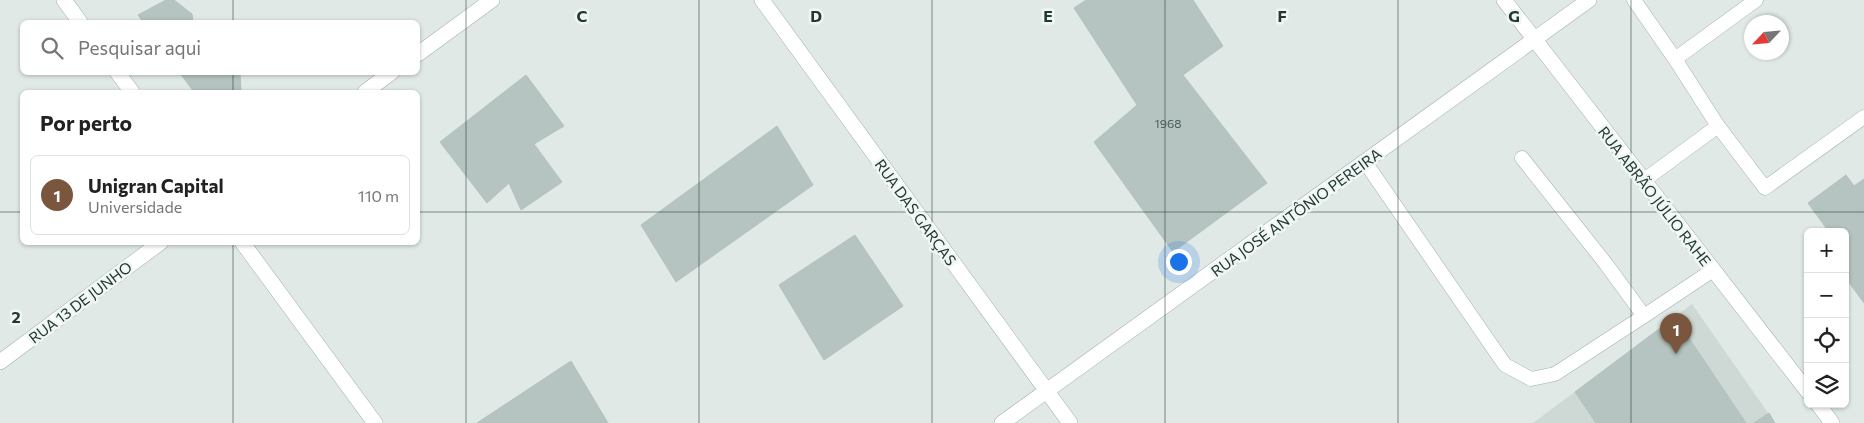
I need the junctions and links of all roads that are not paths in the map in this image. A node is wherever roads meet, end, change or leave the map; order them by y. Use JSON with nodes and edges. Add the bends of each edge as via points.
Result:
{"nodes":[{"id":1,"x":64,"y":0,"type":"edge"},
{"id":2,"x":492,"y":0,"type":"edge"},
{"id":3,"x":762,"y":0,"type":"edge"},
{"id":4,"x":1504,"y":0,"type":"edge"},
{"id":5,"x":1589,"y":0,"type":"edge"},
{"id":6,"x":1634,"y":0,"type":"edge"},
{"id":7,"x":1756,"y":0,"type":"edge"},
{"id":8,"x":79,"y":20,"type":"edge"},
{"id":9,"x":1534,"y":41,"type":"junction"},
{"id":10,"x":420,"y":53,"type":"edge"},
{"id":11,"x":1675,"y":60,"type":"junction"},
{"id":12,"x":119,"y":75,"type":"edge"},
{"id":13,"x":388,"y":75,"type":"edge"},
{"id":14,"x":130,"y":90,"type":"edge"},
{"id":15,"x":368,"y":90,"type":"edge"},
{"id":16,"x":1864,"y":117,"type":"edge"},
{"id":17,"x":1718,"y":126,"type":"junction"},
{"id":18,"x":1522,"y":158,"type":"dead end"},
{"id":19,"x":1365,"y":162,"type":"junction"},
{"id":20,"x":1643,"y":180,"type":"junction"},
{"id":21,"x":157,"y":245,"type":"edge"},
{"id":22,"x":244,"y":245,"type":"edge"},
{"id":23,"x":1713,"y":270,"type":"junction"},
{"id":24,"x":1644,"y":316,"type":"junction"},
{"id":25,"x":0,"y":362,"type":"edge"},
{"id":26,"x":1804,"y":387,"type":"edge"},
{"id":27,"x":1046,"y":390,"type":"junction"},
{"id":28,"x":1821,"y":408,"type":"edge"},
{"id":29,"x":375,"y":423,"type":"edge"},
{"id":30,"x":1002,"y":423,"type":"edge"},
{"id":31,"x":1070,"y":423,"type":"edge"},
{"id":32,"x":1832,"y":423,"type":"edge"}],
"edges":[{"from":1,"to":8,"type":"street"},
{"from":2,"to":10,"type":"street"},
{"from":3,"to":27,"type":"street","name":"RUA DAS GARÇAS"},
{"from":4,"to":9,"type":"street","name":"RUA ABRÃO JÚLIO RAHE"},
{"from":5,"to":9,"type":"street","name":"RUA JOSÉ ANTÔNIO PEREIRA"},
{"from":6,"to":11,"type":"lane"},
{"from":7,"to":11,"type":"lane"},
{"from":9,"to":19,"type":"street","name":"RUA JOSÉ ANTÔNIO PEREIRA"},
{"from":9,"to":20,"type":"street","name":"RUA ABRÃO JÚLIO RAHE"},
{"from":11,"to":17,"type":"lane"},
{"from":12,"to":14,"type":"street"},
{"from":13,"to":15,"type":"street"},
{"from":16,"to":17,"type":"lane","via":[[1765,188]]},
{"from":17,"to":20,"type":"lane"},
{"from":18,"to":24,"type":"lane"},
{"from":19,"to":24,"type":"lane","via":[[1505,365],[1531,379],[1555,374]]},
{"from":19,"to":27,"type":"street","name":"RUA JOSÉ ANTÔNIO PEREIRA"},
{"from":20,"to":23,"type":"street","name":"RUA ABRÃO JÚLIO RAHE"},
{"from":21,"to":25,"type":"street","name":"RUA 13 DE JUNHO"},
{"from":22,"to":29,"type":"street"},
{"from":23,"to":24,"type":"lane"},
{"from":23,"to":26,"type":"street","name":"RUA ABRÃO JÚLIO RAHE"},
{"from":27,"to":30,"type":"street","name":"RUA JOSÉ ANTÔNIO PEREIRA"},
{"from":27,"to":31,"type":"street","name":"RUA DAS GARÇAS"},
{"from":28,"to":32,"type":"street"}]}
